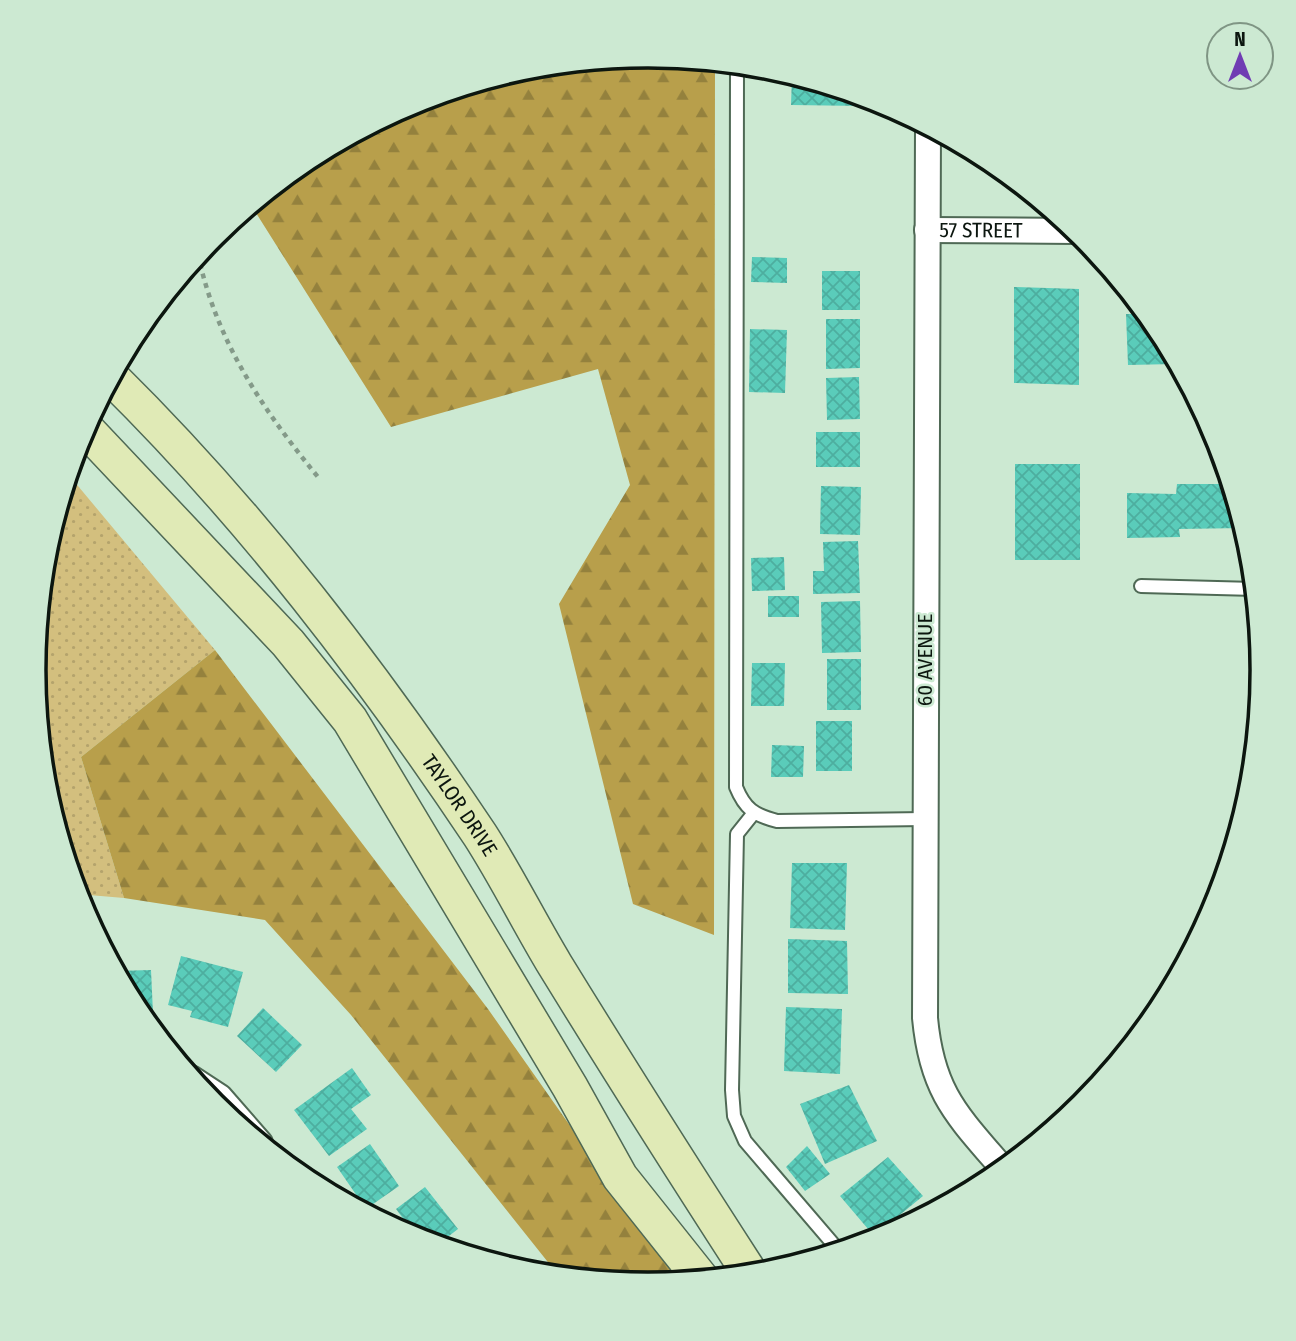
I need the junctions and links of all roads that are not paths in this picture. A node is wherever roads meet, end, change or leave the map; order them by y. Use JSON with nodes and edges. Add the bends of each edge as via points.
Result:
{"nodes":[{"id":1,"x":737,"y":75,"type":"edge"},
{"id":2,"x":928,"y":138,"type":"edge"},
{"id":3,"x":928,"y":230,"type":"junction"},
{"id":4,"x":1060,"y":232,"type":"edge"},
{"id":5,"x":118,"y":384,"type":"edge"},
{"id":6,"x":93,"y":436,"type":"edge"},
{"id":7,"x":1140,"y":586,"type":"dead end"},
{"id":8,"x":1244,"y":589,"type":"edge"},
{"id":9,"x":753,"y":814,"type":"junction"},
{"id":10,"x":925,"y":819,"type":"junction"},
{"id":11,"x":997,"y":1161,"type":"edge"},
{"id":12,"x":832,"y":1244,"type":"edge"},
{"id":13,"x":744,"y":1265,"type":"edge"},
{"id":14,"x":695,"y":1271,"type":"edge"}],
"edges":[{"from":1,"to":9,"type":"lane","via":[[736,787]]},
{"from":2,"to":3,"type":"street","name":"60 AVENUE"},
{"from":3,"to":4,"type":"street","name":"57 STREET"},
{"from":3,"to":10,"type":"street","name":"60 AVENUE"},
{"from":5,"to":13,"type":"main road","name":"TAYLOR DRIVE","via":[[167,431],[323,612],[398,717],[481,838],[654,1126]]},
{"from":6,"to":14,"type":"main road","via":[[288,643],[350,720],[620,1177]]},
{"from":7,"to":8,"type":"lane"},
{"from":9,"to":10,"type":"lane","via":[[776,821]]},
{"from":9,"to":12,"type":"lane","via":[[737,834],[734,1116],[745,1141]]},
{"from":10,"to":11,"type":"street","name":"60 AVENUE","via":[[929,1052],[944,1098]]}]}
